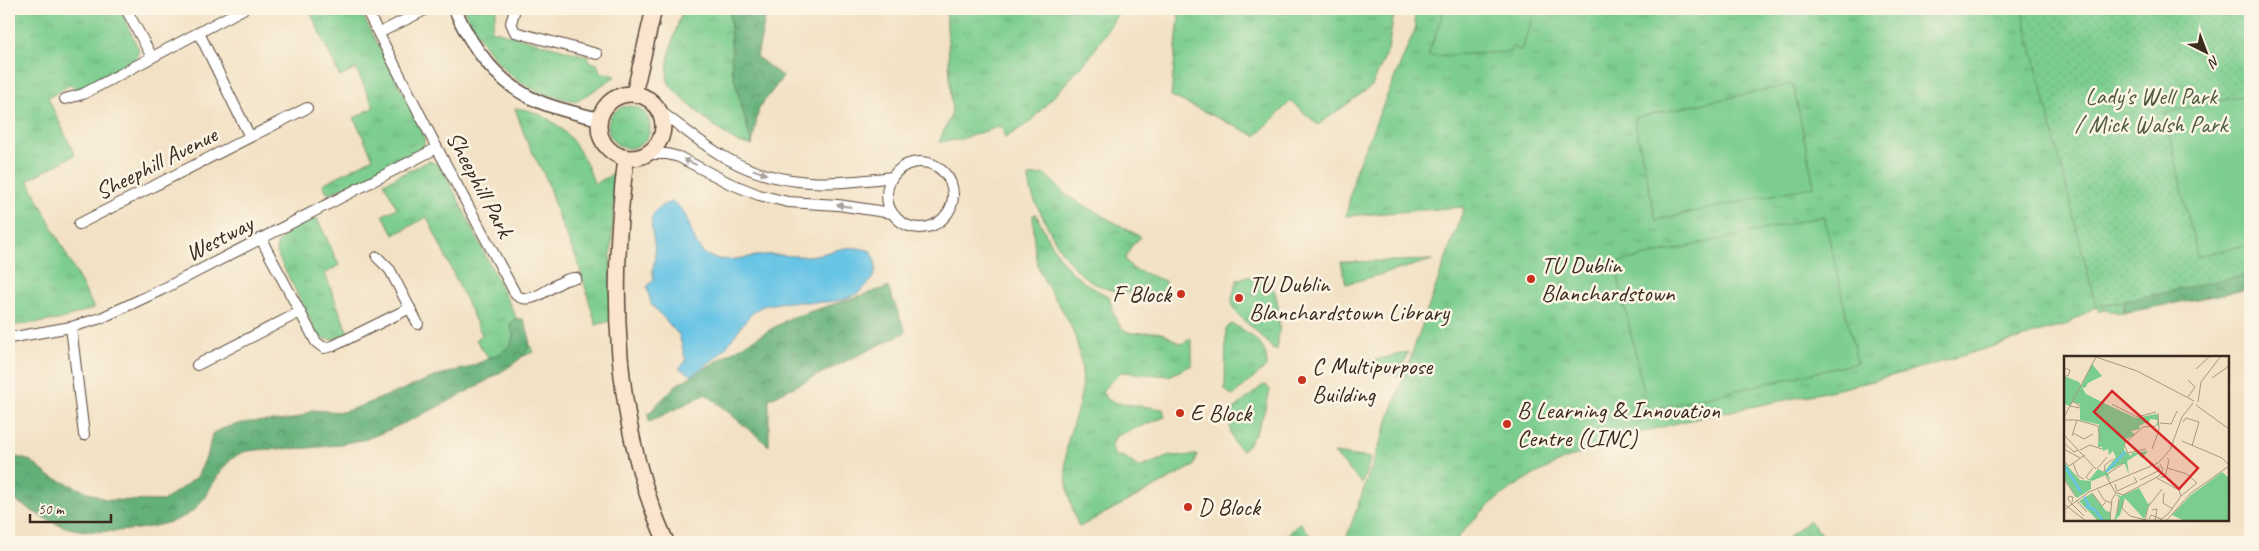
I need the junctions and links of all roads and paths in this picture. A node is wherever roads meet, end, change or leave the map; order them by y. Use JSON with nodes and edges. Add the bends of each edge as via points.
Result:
{"nodes":[{"id":1,"x":126,"y":9,"type":"edge"},
{"id":2,"x":243,"y":9,"type":"edge"},
{"id":3,"x":366,"y":9,"type":"edge"},
{"id":4,"x":427,"y":9,"type":"edge"},
{"id":5,"x":455,"y":9,"type":"edge"},
{"id":6,"x":515,"y":9,"type":"edge"},
{"id":7,"x":654,"y":9,"type":"edge"},
{"id":8,"x":199,"y":33,"type":"junction"},
{"id":9,"x":379,"y":33,"type":"junction"},
{"id":10,"x":596,"y":54,"type":"dead end"},
{"id":11,"x":152,"y":57,"type":"junction"},
{"id":12,"x":634,"y":94,"type":"junction"},
{"id":13,"x":65,"y":99,"type":"dead end"},
{"id":14,"x":307,"y":108,"type":"dead end"},
{"id":15,"x":660,"y":111,"type":"junction"},
{"id":16,"x":599,"y":119,"type":"junction"},
{"id":17,"x":250,"y":137,"type":"junction"},
{"id":18,"x":437,"y":148,"type":"junction"},
{"id":19,"x":647,"y":154,"type":"junction"},
{"id":20,"x":626,"y":158,"type":"junction"},
{"id":21,"x":892,"y":177,"type":"junction"},
{"id":22,"x":892,"y":213,"type":"junction"},
{"id":23,"x":79,"y":224,"type":"dead end"},
{"id":24,"x":261,"y":239,"type":"junction"},
{"id":25,"x":377,"y":256,"type":"dead end"},
{"id":26,"x":576,"y":278,"type":"dead end"},
{"id":27,"x":410,"y":308,"type":"junction"},
{"id":28,"x":300,"y":312,"type":"junction"},
{"id":29,"x":418,"y":324,"type":"dead end"},
{"id":30,"x":72,"y":327,"type":"junction"},
{"id":31,"x":9,"y":338,"type":"edge"},
{"id":32,"x":197,"y":365,"type":"dead end"},
{"id":33,"x":84,"y":435,"type":"dead end"},
{"id":34,"x":666,"y":542,"type":"edge"}],
"edges":[{"from":1,"to":11,"type":"street"},
{"from":2,"to":8,"type":"street"},
{"from":3,"to":9,"type":"street","name":"Sheephill Park"},
{"from":4,"to":9,"type":"street"},
{"from":5,"to":16,"type":"street","via":[[474,46],[503,79],[539,102]]},
{"from":6,"to":10,"type":"street","via":[[511,23],[515,32]]},
{"from":7,"to":12,"type":"main road"},
{"from":8,"to":11,"type":"street"},
{"from":8,"to":17,"type":"street","name":"Sheephill Avenue"},
{"from":9,"to":18,"type":"street","name":"Sheephill Park"},
{"from":11,"to":13,"type":"street","via":[[83,94]]},
{"from":12,"to":15,"type":"main road","via":[[644,96]]},
{"from":12,"to":16,"type":"main road","via":[[612,99]]},
{"from":14,"to":17,"type":"street","name":"Sheephill Avenue"},
{"from":15,"to":19,"type":"main road","via":[[664,130],[655,148]]},
{"from":15,"to":21,"type":"street","one_way":true,"via":[[729,160],[773,177],[813,183],[849,183]]},
{"from":16,"to":20,"type":"main road","via":[[601,139],[607,148]]},
{"from":17,"to":23,"type":"street","name":"Sheephill Avenue"},
{"from":18,"to":24,"type":"street","name":"Westway"},
{"from":18,"to":26,"type":"street","name":"Sheephill Park","via":[[516,295],[533,298],[564,280]]},
{"from":19,"to":20,"type":"main road"},
{"from":22,"to":19,"type":"street","one_way":true,"via":[[788,202],[758,195],[679,157]]},
{"from":20,"to":34,"type":"main road","via":[[616,259],[617,321],[634,449],[645,490]]},
{"from":21,"to":22,"type":"street","via":[[887,203]]},
{"from":21,"to":22,"type":"street","via":[[904,166],[926,163],[944,173],[953,192],[949,212],[934,225],[914,228],[904,225]]},
{"from":24,"to":28,"type":"street"},
{"from":24,"to":30,"type":"street","name":"Westway","via":[[146,298]]},
{"from":25,"to":27,"type":"street","via":[[390,270]]},
{"from":27,"to":28,"type":"street","via":[[324,348],[316,342]]},
{"from":27,"to":29,"type":"street"},
{"from":28,"to":32,"type":"street"},
{"from":30,"to":31,"type":"street","name":"Westway"},
{"from":30,"to":33,"type":"street"}]}
